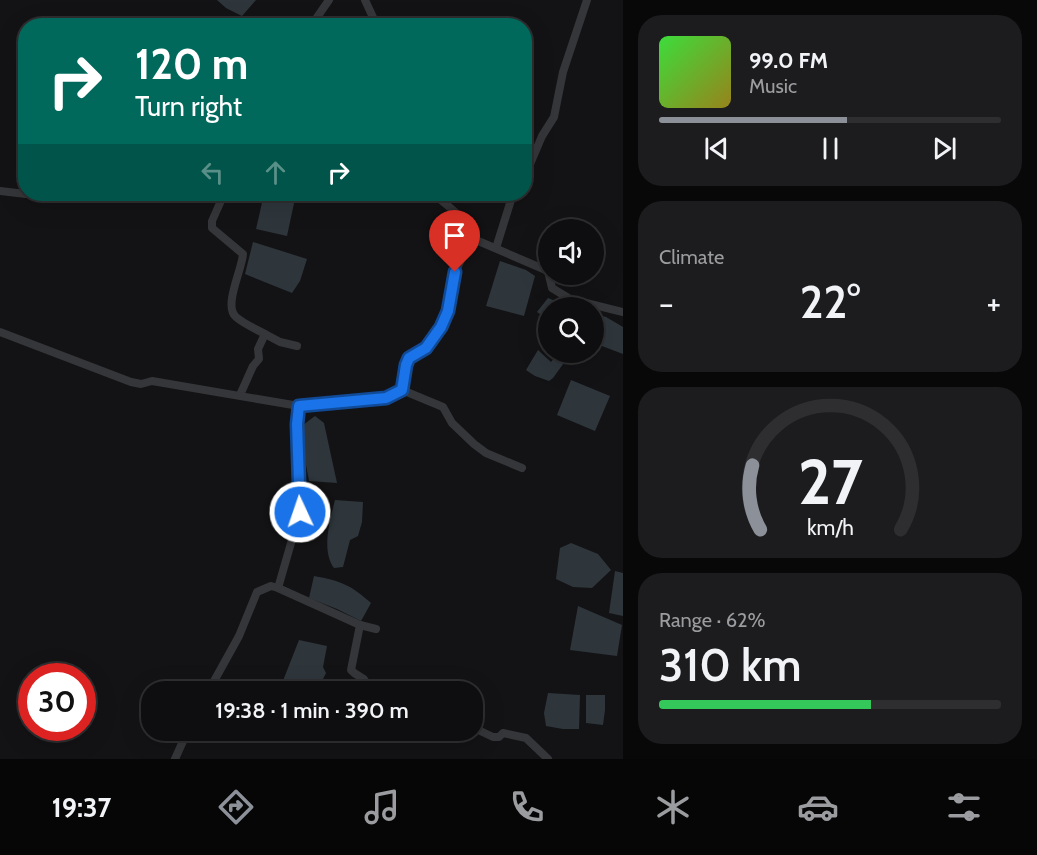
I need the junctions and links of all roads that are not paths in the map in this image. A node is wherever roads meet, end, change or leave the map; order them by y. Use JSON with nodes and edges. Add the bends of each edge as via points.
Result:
{"nodes":[{"id":1,"x":329,"y":0,"type":"edge"},
{"id":2,"x":365,"y":0,"type":"edge"},
{"id":3,"x":587,"y":0,"type":"edge"},
{"id":4,"x":317,"y":18,"type":"edge"},
{"id":5,"x":373,"y":18,"type":"edge"},
{"id":6,"x":532,"y":160,"type":"edge"},
{"id":7,"x":0,"y":191,"type":"edge"},
{"id":8,"x":18,"y":193,"type":"edge"},
{"id":9,"x":221,"y":201,"type":"edge"},
{"id":10,"x":442,"y":201,"type":"edge"},
{"id":11,"x":511,"y":201,"type":"edge"},
{"id":12,"x":476,"y":240,"type":"junction"},
{"id":13,"x":496,"y":248,"type":"junction"},
{"id":14,"x":623,"y":312,"type":"edge"},
{"id":15,"x":0,"y":332,"type":"edge"},
{"id":16,"x":265,"y":334,"type":"junction"},
{"id":17,"x":297,"y":346,"type":"dead end"},
{"id":18,"x":402,"y":390,"type":"junction"},
{"id":19,"x":240,"y":395,"type":"junction"},
{"id":20,"x":299,"y":406,"type":"junction"},
{"id":21,"x":522,"y":468,"type":"dead end"},
{"id":22,"x":278,"y":588,"type":"junction"},
{"id":23,"x":360,"y":625,"type":"junction"},
{"id":24,"x":376,"y":629,"type":"dead end"},
{"id":25,"x":214,"y":681,"type":"edge"},
{"id":26,"x":367,"y":681,"type":"edge"},
{"id":27,"x":483,"y":732,"type":"edge"},
{"id":28,"x":183,"y":741,"type":"edge"},
{"id":29,"x":175,"y":759,"type":"edge"},
{"id":30,"x":548,"y":759,"type":"edge"}],
"edges":[{"from":1,"to":4,"type":"street"},
{"from":2,"to":5,"type":"street"},
{"from":3,"to":6,"type":"street","via":[[563,72],[554,117]]},
{"from":7,"to":8,"type":"street"},
{"from":9,"to":16,"type":"street","via":[[212,228],[243,254],[232,313]]},
{"from":10,"to":12,"type":"street"},
{"from":11,"to":13,"type":"street"},
{"from":12,"to":13,"type":"street"},
{"from":12,"to":18,"type":"street","via":[[455,272],[441,327],[423,350],[409,358]]},
{"from":13,"to":14,"type":"street","via":[[548,272],[552,288],[570,299]]},
{"from":15,"to":19,"type":"street","via":[[131,382],[152,381]]},
{"from":16,"to":17,"type":"street"},
{"from":16,"to":19,"type":"street","via":[[258,349],[259,359]]},
{"from":18,"to":20,"type":"street","via":[[386,398]]},
{"from":18,"to":21,"type":"street","via":[[443,407],[452,423],[474,444]]},
{"from":19,"to":20,"type":"street"},
{"from":20,"to":22,"type":"street","via":[[300,512]]},
{"from":22,"to":23,"type":"street"},
{"from":22,"to":25,"type":"street","via":[[270,586],[257,592]]},
{"from":23,"to":24,"type":"street"},
{"from":23,"to":26,"type":"street","via":[[351,670]]},
{"from":27,"to":30,"type":"street","via":[[493,737],[503,733],[526,738]]},
{"from":28,"to":29,"type":"street"}]}
